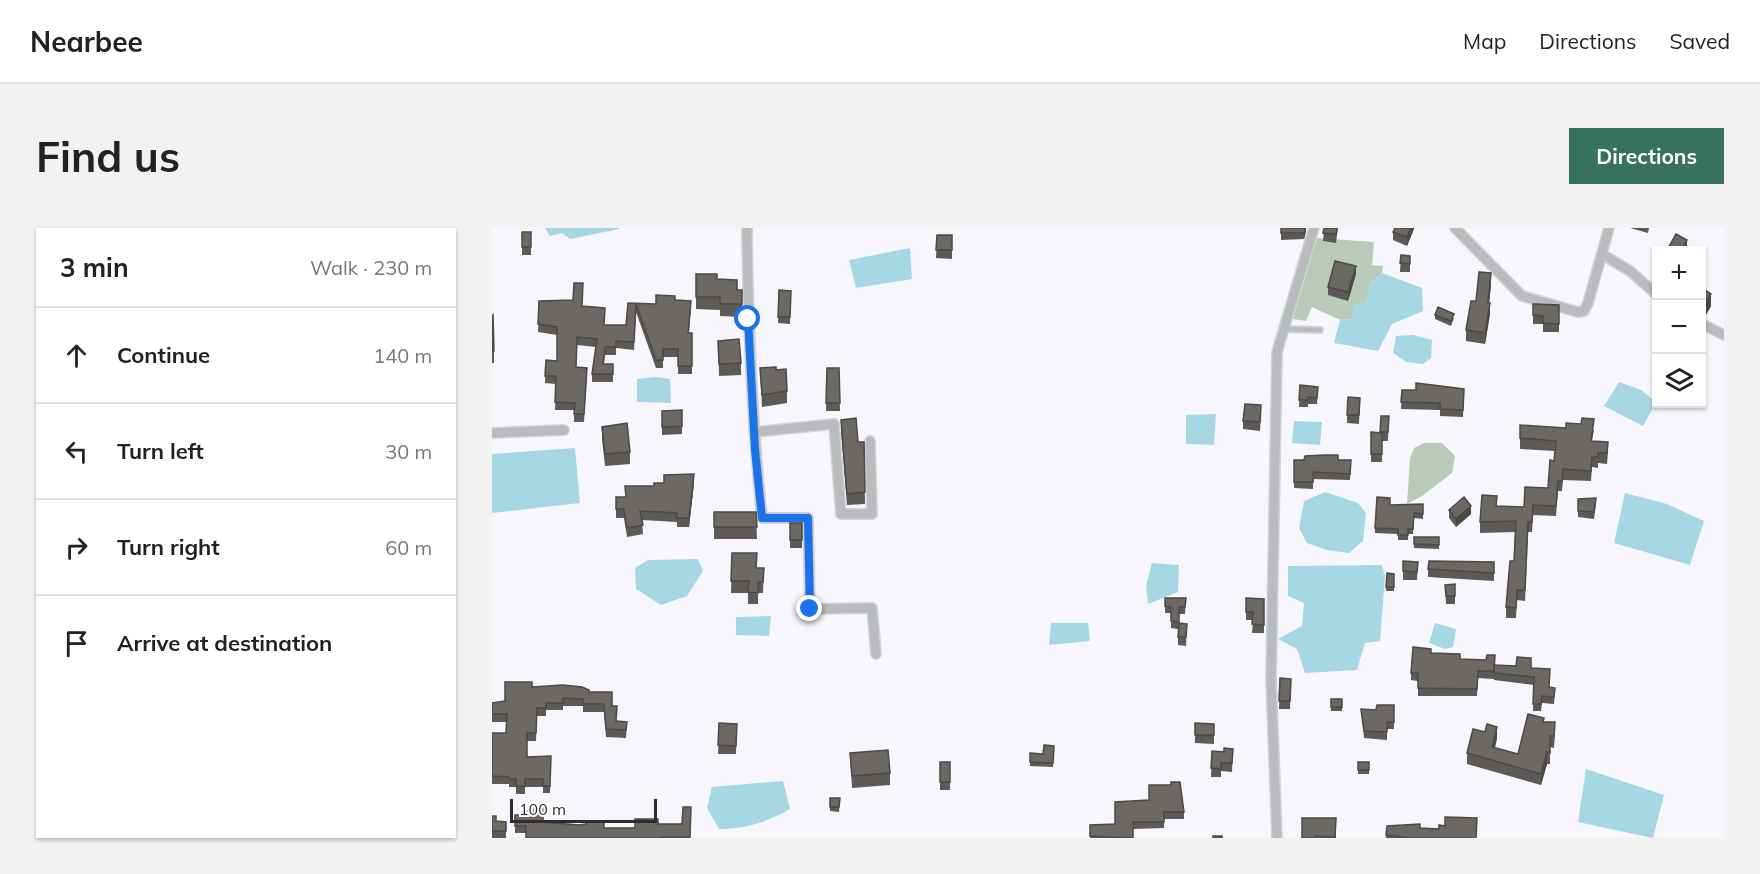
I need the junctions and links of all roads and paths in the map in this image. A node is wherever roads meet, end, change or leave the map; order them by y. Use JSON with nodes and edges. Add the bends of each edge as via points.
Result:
{"nodes":[{"id":1,"x":747,"y":228,"type":"edge"},
{"id":2,"x":1314,"y":228,"type":"edge"},
{"id":3,"x":1455,"y":228,"type":"edge"},
{"id":4,"x":1609,"y":228,"type":"edge"},
{"id":5,"x":1602,"y":254,"type":"junction"},
{"id":6,"x":1652,"y":290,"type":"edge"},
{"id":7,"x":1706,"y":326,"type":"edge"},
{"id":8,"x":1282,"y":329,"type":"junction"},
{"id":9,"x":1320,"y":330,"type":"dead end"},
{"id":10,"x":1724,"y":335,"type":"edge"},
{"id":11,"x":564,"y":430,"type":"dead end"},
{"id":12,"x":754,"y":432,"type":"junction"},
{"id":13,"x":492,"y":433,"type":"edge"},
{"id":14,"x":870,"y":441,"type":"dead end"},
{"id":15,"x":876,"y":654,"type":"dead end"},
{"id":16,"x":1276,"y":838,"type":"edge"}],
"edges":[{"from":1,"to":12,"type":"street"},
{"from":2,"to":8,"type":"street"},
{"from":3,"to":5,"type":"street","via":[[1522,296],[1578,312],[1584,311],[1588,303]]},
{"from":4,"to":5,"type":"street"},
{"from":5,"to":6,"type":"street"},
{"from":7,"to":10,"type":"street"},
{"from":8,"to":9,"type":"lane"},
{"from":8,"to":16,"type":"street","via":[[1277,352],[1271,679]]},
{"from":11,"to":13,"type":"street"},
{"from":12,"to":14,"type":"street","via":[[834,424],[841,513],[872,514]]},
{"from":12,"to":15,"type":"street","via":[[762,518],[808,518],[810,609],[872,608]]}]}
